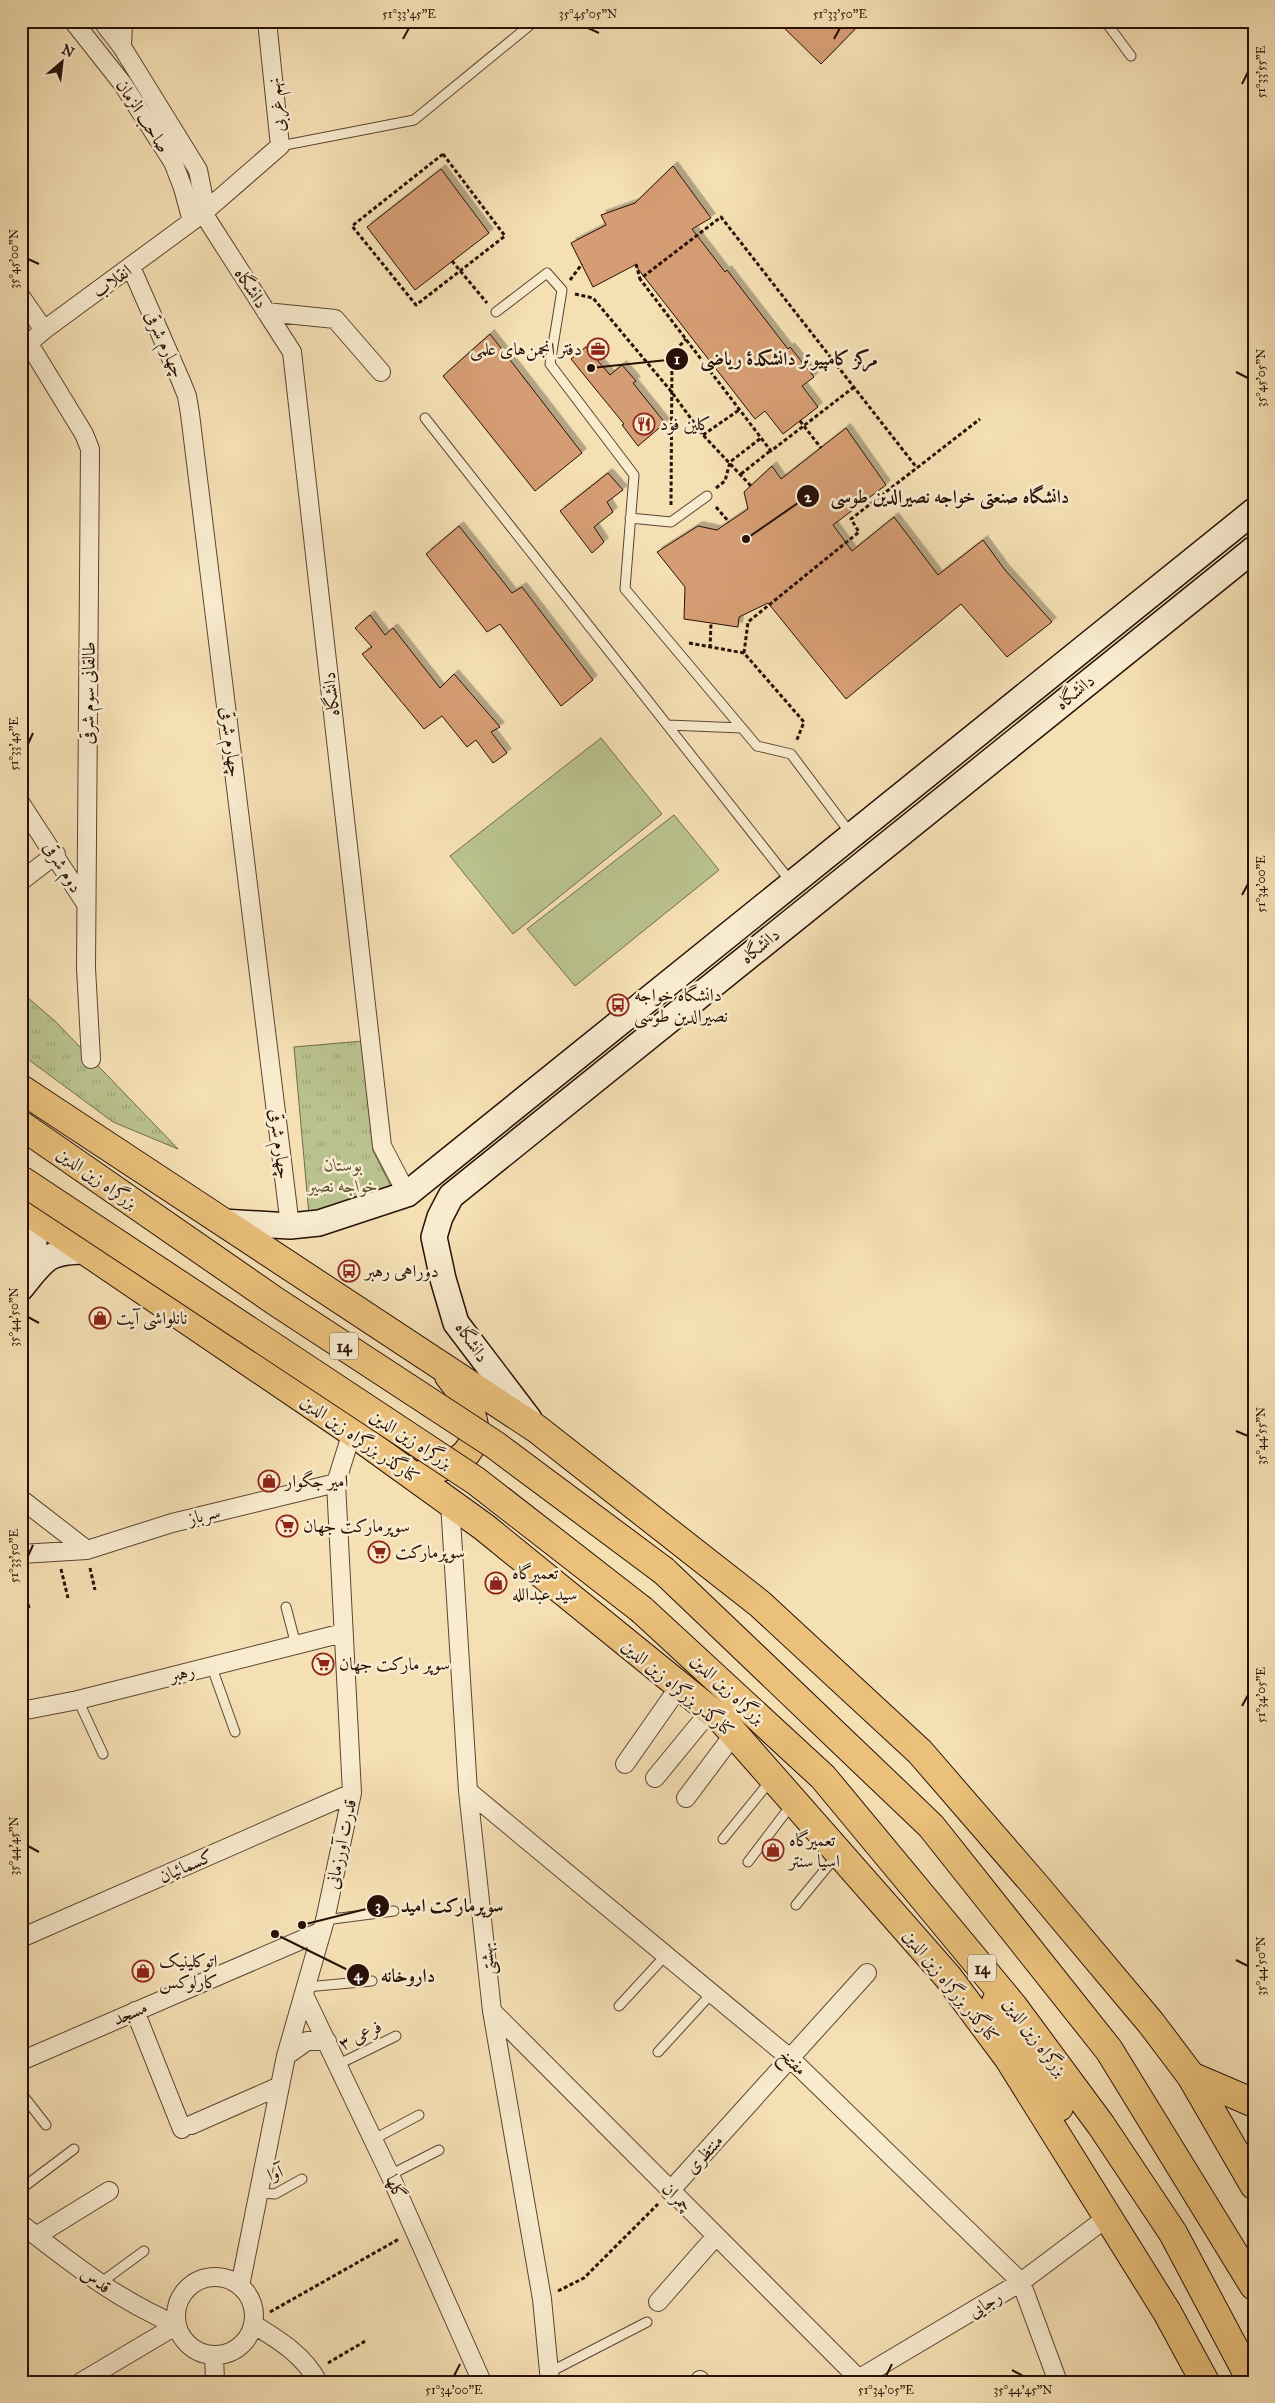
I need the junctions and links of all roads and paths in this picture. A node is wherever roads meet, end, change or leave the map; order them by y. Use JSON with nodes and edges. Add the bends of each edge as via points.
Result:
{"nodes":[{"id":1,"x":73,"y":21,"type":"edge"},
{"id":2,"x":102,"y":21,"type":"edge"},
{"id":3,"x":123,"y":21,"type":"edge"},
{"id":4,"x":267,"y":21,"type":"edge"},
{"id":5,"x":535,"y":21,"type":"edge"},
{"id":6,"x":1104,"y":21,"type":"edge"},
{"id":7,"x":122,"y":46,"type":"junction"},
{"id":8,"x":1131,"y":56,"type":"dead end"},
{"id":9,"x":280,"y":146,"type":"junction"},
{"id":10,"x":198,"y":217,"type":"junction"},
{"id":11,"x":452,"y":261,"type":"dead end"},
{"id":12,"x":636,"y":264,"type":"dead end"},
{"id":13,"x":132,"y":267,"type":"junction"},
{"id":14,"x":460,"y":271,"type":"junction"},
{"id":15,"x":640,"y":279,"type":"junction"},
{"id":16,"x":562,"y":290,"type":"junction"},
{"id":17,"x":21,"y":298,"type":"edge"},
{"id":18,"x":266,"y":312,"type":"junction"},
{"id":19,"x":496,"y":312,"type":"joint"},
{"id":20,"x":44,"y":330,"type":"junction"},
{"id":21,"x":686,"y":339,"type":"junction"},
{"id":22,"x":25,"y":347,"type":"edge"},
{"id":23,"x":381,"y":372,"type":"dead end"},
{"id":24,"x":854,"y":387,"type":"junction"},
{"id":25,"x":670,"y":390,"type":"junction"},
{"id":26,"x":739,"y":410,"type":"junction"},
{"id":27,"x":425,"y":418,"type":"dead end"},
{"id":28,"x":980,"y":419,"type":"dead end"},
{"id":29,"x":800,"y":421,"type":"dead end"},
{"id":30,"x":703,"y":434,"type":"junction"},
{"id":31,"x":761,"y":438,"type":"junction"},
{"id":32,"x":821,"y":448,"type":"dead end"},
{"id":33,"x":771,"y":451,"type":"junction"},
{"id":34,"x":730,"y":462,"type":"junction"},
{"id":35,"x":917,"y":468,"type":"junction"},
{"id":36,"x":741,"y":474,"type":"junction"},
{"id":37,"x":725,"y":481,"type":"dead end"},
{"id":38,"x":751,"y":486,"type":"dead end"},
{"id":39,"x":707,"y":496,"type":"joint"},
{"id":40,"x":1254,"y":512,"type":"edge"},
{"id":41,"x":630,"y":518,"type":"junction"},
{"id":42,"x":671,"y":522,"type":"junction"},
{"id":43,"x":729,"y":522,"type":"dead end"},
{"id":44,"x":1254,"y":549,"type":"edge"},
{"id":45,"x":712,"y":623,"type":"dead end"},
{"id":46,"x":666,"y":638,"type":"junction"},
{"id":47,"x":710,"y":648,"type":"junction"},
{"id":48,"x":744,"y":653,"type":"junction"},
{"id":49,"x":668,"y":725,"type":"junction"},
{"id":50,"x":742,"y":728,"type":"junction"},
{"id":51,"x":791,"y":754,"type":"junction"},
{"id":52,"x":21,"y":804,"type":"edge"},
{"id":53,"x":852,"y":836,"type":"junction"},
{"id":54,"x":56,"y":854,"type":"junction"},
{"id":55,"x":825,"y":858,"type":"junction"},
{"id":56,"x":842,"y":880,"type":"junction"},
{"id":57,"x":21,"y":881,"type":"edge"},
{"id":58,"x":793,"y":884,"type":"junction"},
{"id":59,"x":86,"y":904,"type":"junction"},
{"id":60,"x":646,"y":1002,"type":"junction"},
{"id":61,"x":662,"y":1026,"type":"junction"},
{"id":62,"x":91,"y":1059,"type":"dead end"},
{"id":63,"x":21,"y":1089,"type":"edge"},
{"id":64,"x":21,"y":1125,"type":"edge"},
{"id":65,"x":21,"y":1180,"type":"edge"},
{"id":66,"x":407,"y":1194,"type":"junction"},
{"id":67,"x":28,"y":1211,"type":"edge"},
{"id":68,"x":222,"y":1222,"type":"junction"},
{"id":69,"x":290,"y":1226,"type":"junction"},
{"id":70,"x":88,"y":1251,"type":"junction"},
{"id":71,"x":21,"y":1264,"type":"edge"},
{"id":72,"x":21,"y":1288,"type":"edge"},
{"id":73,"x":437,"y":1361,"type":"junction"},
{"id":74,"x":537,"y":1429,"type":"junction"},
{"id":75,"x":352,"y":1432,"type":"junction"},
{"id":76,"x":336,"y":1483,"type":"junction"},
{"id":77,"x":21,"y":1499,"type":"edge"},
{"id":78,"x":450,"y":1503,"type":"junction"},
{"id":79,"x":86,"y":1550,"type":"junction"},
{"id":80,"x":57,"y":1551,"type":"junction"},
{"id":81,"x":21,"y":1554,"type":"edge"},
{"id":82,"x":21,"y":1573,"type":"edge"},
{"id":83,"x":68,"y":1598,"type":"dead end"},
{"id":84,"x":286,"y":1607,"type":"dead end"},
{"id":85,"x":29,"y":1608,"type":"dead end"},
{"id":86,"x":343,"y":1633,"type":"junction"},
{"id":87,"x":296,"y":1645,"type":"junction"},
{"id":88,"x":211,"y":1665,"type":"junction"},
{"id":89,"x":679,"y":1687,"type":"junction"},
{"id":90,"x":78,"y":1700,"type":"junction"},
{"id":91,"x":21,"y":1711,"type":"edge"},
{"id":92,"x":710,"y":1711,"type":"junction"},
{"id":93,"x":235,"y":1732,"type":"dead end"},
{"id":94,"x":734,"y":1734,"type":"junction"},
{"id":95,"x":103,"y":1754,"type":"dead end"},
{"id":96,"x":625,"y":1764,"type":"dead end"},
{"id":97,"x":655,"y":1778,"type":"dead end"},
{"id":98,"x":772,"y":1778,"type":"junction"},
{"id":99,"x":468,"y":1790,"type":"junction"},
{"id":100,"x":352,"y":1793,"type":"junction"},
{"id":101,"x":686,"y":1798,"type":"dead end"},
{"id":102,"x":794,"y":1802,"type":"junction"},
{"id":103,"x":724,"y":1839,"type":"dead end"},
{"id":104,"x":839,"y":1853,"type":"junction"},
{"id":105,"x":748,"y":1862,"type":"dead end"},
{"id":106,"x":796,"y":1905,"type":"dead end"},
{"id":107,"x":394,"y":1912,"type":"dead end"},
{"id":108,"x":323,"y":1926,"type":"junction"},
{"id":109,"x":948,"y":1928,"type":"junction"},
{"id":110,"x":21,"y":1938,"type":"edge"},
{"id":111,"x":666,"y":1955,"type":"junction"},
{"id":112,"x":867,"y":1973,"type":"dead end"},
{"id":113,"x":372,"y":1982,"type":"dead end"},
{"id":114,"x":305,"y":1991,"type":"junction"},
{"id":115,"x":712,"y":1993,"type":"junction"},
{"id":116,"x":619,"y":2006,"type":"dead end"},
{"id":117,"x":135,"y":2011,"type":"junction"},
{"id":118,"x":492,"y":2011,"type":"junction"},
{"id":119,"x":396,"y":2036,"type":"dead end"},
{"id":120,"x":327,"y":2041,"type":"junction"},
{"id":121,"x":658,"y":2052,"type":"dead end"},
{"id":122,"x":286,"y":2056,"type":"junction"},
{"id":123,"x":791,"y":2059,"type":"junction"},
{"id":124,"x":21,"y":2061,"type":"edge"},
{"id":125,"x":339,"y":2064,"type":"junction"},
{"id":126,"x":1191,"y":2076,"type":"junction"},
{"id":127,"x":280,"y":2086,"type":"junction"},
{"id":128,"x":21,"y":2093,"type":"edge"},
{"id":129,"x":1254,"y":2103,"type":"edge"},
{"id":130,"x":420,"y":2115,"type":"dead end"},
{"id":131,"x":46,"y":2125,"type":"dead end"},
{"id":132,"x":374,"y":2139,"type":"junction"},
{"id":133,"x":74,"y":2149,"type":"dead end"},
{"id":134,"x":439,"y":2150,"type":"dead end"},
{"id":135,"x":390,"y":2175,"type":"junction"},
{"id":136,"x":302,"y":2179,"type":"dead end"},
{"id":137,"x":1254,"y":2185,"type":"edge"},
{"id":138,"x":21,"y":2189,"type":"edge"},
{"id":139,"x":109,"y":2191,"type":"dead end"},
{"id":140,"x":670,"y":2191,"type":"junction"},
{"id":141,"x":259,"y":2193,"type":"junction"},
{"id":142,"x":1109,"y":2216,"type":"junction"},
{"id":143,"x":21,"y":2224,"type":"edge"},
{"id":144,"x":415,"y":2230,"type":"junction"},
{"id":145,"x":36,"y":2236,"type":"junction"},
{"id":146,"x":716,"y":2236,"type":"junction"},
{"id":147,"x":144,"y":2251,"type":"dead end"},
{"id":148,"x":1021,"y":2282,"type":"junction"},
{"id":149,"x":99,"y":2284,"type":"junction"},
{"id":150,"x":240,"y":2286,"type":"junction"},
{"id":151,"x":1254,"y":2286,"type":"edge"},
{"id":152,"x":542,"y":2298,"type":"junction"},
{"id":153,"x":658,"y":2302,"type":"dead end"},
{"id":154,"x":1167,"y":2312,"type":"junction"},
{"id":155,"x":254,"y":2320,"type":"junction"},
{"id":156,"x":647,"y":2322,"type":"dead end"},
{"id":157,"x":177,"y":2325,"type":"junction"},
{"id":158,"x":366,"y":2340,"type":"dead end"},
{"id":159,"x":214,"y":2355,"type":"junction"},
{"id":160,"x":315,"y":2377,"type":"edge"},
{"id":161,"x":550,"y":2377,"type":"edge"},
{"id":162,"x":858,"y":2381,"type":"edge"},
{"id":163,"x":81,"y":2382,"type":"edge"},
{"id":164,"x":215,"y":2382,"type":"edge"},
{"id":165,"x":482,"y":2382,"type":"edge"},
{"id":166,"x":1058,"y":2382,"type":"edge"},
{"id":167,"x":1205,"y":2382,"type":"edge"},
{"id":168,"x":1252,"y":2382,"type":"edge"}],
"edges":[{"from":1,"to":10,"type":"street","name":"صاحب الزمان","via":[[122,83],[173,162]]},
{"from":2,"to":7,"type":"street","name":"صاحب الزمان"},
{"from":3,"to":7,"type":"street"},
{"from":4,"to":9,"type":"street","name":"نهم غربی"},
{"from":5,"to":9,"type":"lane","via":[[414,120]]},
{"from":6,"to":8,"type":"lane"},
{"from":7,"to":10,"type":"street","name":"صاحب الزمان","via":[[198,170],[203,195]]},
{"from":9,"to":10,"type":"street","name":"نهم غربی"},
{"from":10,"to":13,"type":"street","name":"انقلاب"},
{"from":10,"to":18,"type":"street","name":"دانشگاه"},
{"from":11,"to":14,"type":"path"},
{"from":12,"to":15,"type":"path"},
{"from":13,"to":20,"type":"street","name":"انقلاب"},
{"from":13,"to":69,"type":"street","name":"چهارم شرقی","via":[[184,388],[190,414]]},
{"from":14,"to":14,"type":"path","via":[[505,236],[443,154],[352,226],[416,305]]},
{"from":14,"to":19,"type":"path"},
{"from":15,"to":21,"type":"path"},
{"from":15,"to":24,"type":"path","via":[[721,217]]},
{"from":16,"to":19,"type":"lane","via":[[547,273]]},
{"from":16,"to":25,"type":"path","via":[[593,298]]},
{"from":16,"to":41,"type":"lane","via":[[550,364],[634,475]]},
{"from":17,"to":20,"type":"street"},
{"from":18,"to":23,"type":"street","via":[[336,319]]},
{"from":18,"to":66,"type":"street","name":"دانشگاه","via":[[292,352],[382,1146]]},
{"from":20,"to":22,"type":"street","name":"انقلاب"},
{"from":21,"to":25,"type":"path","via":[[672,354]]},
{"from":21,"to":26,"type":"path"},
{"from":22,"to":59,"type":"street","name":"طالقانی سوم شرقی","via":[[84,434],[90,449]]},
{"from":24,"to":33,"type":"path"},
{"from":24,"to":35,"type":"path"},
{"from":25,"to":30,"type":"path"},
{"from":25,"to":42,"type":"path"},
{"from":26,"to":30,"type":"path"},
{"from":26,"to":31,"type":"path"},
{"from":27,"to":49,"type":"lane"},
{"from":28,"to":35,"type":"path"},
{"from":29,"to":32,"type":"path","bridge":true},
{"from":30,"to":34,"type":"path"},
{"from":31,"to":33,"type":"path"},
{"from":31,"to":34,"type":"path"},
{"from":33,"to":36,"type":"path"},
{"from":34,"to":36,"type":"path"},
{"from":34,"to":37,"type":"path"},
{"from":35,"to":48,"type":"path","via":[[851,519],[859,532],[748,622]]},
{"from":36,"to":38,"type":"path"},
{"from":39,"to":42,"type":"lane"},
{"from":39,"to":43,"type":"path"},
{"from":40,"to":53,"type":"main road","name":"دانشگاه"},
{"from":41,"to":42,"type":"lane"},
{"from":41,"to":46,"type":"lane","via":[[625,589]]},
{"from":44,"to":56,"type":"main road","name":"دانشگاه"},
{"from":45,"to":47,"type":"path"},
{"from":46,"to":47,"type":"path"},
{"from":46,"to":50,"type":"lane"},
{"from":47,"to":48,"type":"path"},
{"from":48,"to":51,"type":"path","via":[[804,722]]},
{"from":49,"to":50,"type":"lane"},
{"from":49,"to":58,"type":"lane"},
{"from":50,"to":51,"type":"lane","via":[[757,746]]},
{"from":51,"to":53,"type":"lane"},
{"from":52,"to":54,"type":"street","name":"دوم شرقی"},
{"from":53,"to":55,"type":"main road","name":"دانشگاه"},
{"from":54,"to":57,"type":"street"},
{"from":54,"to":59,"type":"street","name":"دوم شرقی"},
{"from":55,"to":56,"type":"main road"},
{"from":55,"to":58,"type":"main road","name":"دانشگاه"},
{"from":56,"to":61,"type":"main road","name":"دانشگاه"},
{"from":58,"to":60,"type":"main road","name":"دانشگاه"},
{"from":59,"to":62,"type":"street","name":"طالقانی سوم شرقی"},
{"from":60,"to":61,"type":"main road"},
{"from":60,"to":66,"type":"main road","name":"دانشگاه"},
{"from":61,"to":74,"type":"main road","name":"دانشگاه","via":[[452,1196],[440,1216],[434,1237],[442,1279],[456,1323]]},
{"from":63,"to":68,"type":"main road"},
{"from":64,"to":151,"type":"main road","name":"بزرگراه زین الدین","number":"14","bridge":true,"via":[[275,1301],[487,1440],[664,1571],[931,1826],[1109,2050]]},
{"from":65,"to":109,"type":"main road","name":"بزرگراه زین الدین","number":"14","bridge":true,"via":[[476,1481],[642,1610],[823,1777]]},
{"from":66,"to":69,"type":"main road","name":"دانشگاه","via":[[350,1215]]},
{"from":67,"to":70,"type":"main road","name":"کنارگذر بزرگراه زین الدین"},
{"from":67,"to":71,"type":"main road","via":[[34,1243]]},
{"from":68,"to":69,"type":"main road","name":"دانشگاه"},
{"from":68,"to":73,"type":"main road"},
{"from":70,"to":72,"type":"main road","via":[[51,1255]]},
{"from":70,"to":75,"type":"main road","name":"کنارگذر بزرگراه زین الدین"},
{"from":73,"to":74,"type":"main road"},
{"from":73,"to":75,"type":"main road","via":[[459,1390],[474,1420],[474,1438],[460,1459],[434,1469],[398,1457]]},
{"from":74,"to":126,"type":"main road","via":[[760,1604],[920,1752],[1151,2023]]},
{"from":75,"to":76,"type":"street"},
{"from":75,"to":78,"type":"main road","name":"کنارگذر بزرگراه زین الدین"},
{"from":76,"to":79,"type":"street","name":"سرباز","via":[[172,1523]]},
{"from":76,"to":86,"type":"street","name":"قدرت آورزمانی"},
{"from":77,"to":79,"type":"street"},
{"from":78,"to":89,"type":"main road","name":"کنارگذر بزرگراه زین الدین","via":[[484,1527]]},
{"from":78,"to":99,"type":"street","name":"بهشتی"},
{"from":79,"to":80,"type":"street","name":"سرباز"},
{"from":80,"to":81,"type":"street","name":"سرباز"},
{"from":80,"to":83,"type":"path"},
{"from":82,"to":85,"type":"path"},
{"from":84,"to":87,"type":"lane"},
{"from":86,"to":87,"type":"street","name":"رهبر"},
{"from":86,"to":100,"type":"street","name":"قدرت آورزمانی"},
{"from":87,"to":88,"type":"street","name":"رهبر"},
{"from":88,"to":90,"type":"street","name":"رهبر"},
{"from":88,"to":93,"type":"lane"},
{"from":89,"to":92,"type":"main road","name":"کنارگذر بزرگراه زین الدین"},
{"from":89,"to":96,"type":"street"},
{"from":90,"to":91,"type":"street","name":"رهبر"},
{"from":90,"to":95,"type":"lane"},
{"from":92,"to":94,"type":"main road","name":"کنارگذر بزرگراه زین الدین"},
{"from":92,"to":97,"type":"street"},
{"from":94,"to":98,"type":"main road","name":"کنارگذر بزرگراه زین الدین"},
{"from":94,"to":101,"type":"street"},
{"from":98,"to":102,"type":"main road","name":"کنارگذر بزرگراه زین الدین"},
{"from":98,"to":103,"type":"lane"},
{"from":99,"to":111,"type":"street","name":"مفتخ"},
{"from":99,"to":118,"type":"street","name":"بهشتی"},
{"from":100,"to":108,"type":"street","name":"قدرت آورزمانی"},
{"from":100,"to":110,"type":"street","name":"کسمائیان"},
{"from":102,"to":104,"type":"main road","name":"کنارگذر بزرگراه زین الدین"},
{"from":102,"to":105,"type":"lane"},
{"from":104,"to":106,"type":"lane"},
{"from":104,"to":142,"type":"main road","name":"کنارگذر بزرگراه زین الدین","via":[[948,1977],[1003,2052]]},
{"from":107,"to":108,"type":"lane"},
{"from":108,"to":114,"type":"street","name":"قدرت آورزمانی"},
{"from":108,"to":117,"type":"street","name":"مسجد"},
{"from":109,"to":154,"type":"main road","via":[[1036,2065]]},
{"from":109,"to":168,"type":"main road","name":"بزرگراه زین الدین","number":"14","via":[[1013,2006],[1101,2125],[1172,2233]]},
{"from":111,"to":115,"type":"street","name":"مفتخ"},
{"from":111,"to":116,"type":"lane"},
{"from":112,"to":123,"type":"street","name":"منتظری"},
{"from":113,"to":114,"type":"lane"},
{"from":114,"to":120,"type":"street","name":"گلها"},
{"from":114,"to":122,"type":"street","name":"قدرت آورزمانی"},
{"from":115,"to":121,"type":"lane"},
{"from":115,"to":123,"type":"street","name":"مفتخ"},
{"from":117,"to":124,"type":"street","name":"مسجد"},
{"from":117,"to":127,"type":"street","via":[[187,2127]]},
{"from":118,"to":140,"type":"street","name":"چمران"},
{"from":118,"to":152,"type":"street","name":"بهشتی"},
{"from":119,"to":125,"type":"lane","name":"فرعی ۳"},
{"from":120,"to":122,"type":"street","via":[[307,2041]]},
{"from":120,"to":125,"type":"street","name":"گلها"},
{"from":122,"to":127,"type":"street","name":"قدرت آورزمانی"},
{"from":123,"to":140,"type":"street","name":"منتظری"},
{"from":123,"to":148,"type":"street","name":"مفتخ"},
{"from":125,"to":132,"type":"street","name":"گلها"},
{"from":126,"to":129,"type":"main road"},
{"from":126,"to":137,"type":"main road"},
{"from":127,"to":141,"type":"street","name":"قدرت آورزمانی"},
{"from":128,"to":131,"type":"lane"},
{"from":130,"to":132,"type":"lane"},
{"from":132,"to":135,"type":"street","name":"گلها"},
{"from":133,"to":138,"type":"lane"},
{"from":134,"to":135,"type":"lane"},
{"from":135,"to":144,"type":"street","name":"گلها"},
{"from":136,"to":141,"type":"lane","name":"آوا","via":[[275,2194]]},
{"from":139,"to":145,"type":"street"},
{"from":140,"to":146,"type":"street","name":"چمران"},
{"from":140,"to":152,"type":"path","via":[[584,2278]]},
{"from":141,"to":150,"type":"street","name":"قدرت آورزمانی"},
{"from":142,"to":148,"type":"street","name":"رجایی"},
{"from":142,"to":154,"type":"main road","name":"کنارگذر بزرگراه زین الدین"},
{"from":143,"to":145,"type":"street","name":"قدس"},
{"from":144,"to":155,"type":"path"},
{"from":144,"to":165,"type":"street","name":"گلها"},
{"from":145,"to":149,"type":"street","name":"قدس"},
{"from":146,"to":153,"type":"street"},
{"from":146,"to":162,"type":"street","name":"چمران"},
{"from":147,"to":149,"type":"lane"},
{"from":148,"to":162,"type":"street","name":"رجایی"},
{"from":148,"to":166,"type":"street","name":"مفتخ"},
{"from":149,"to":157,"type":"street","name":"قدس","via":[[145,2312]]},
{"from":150,"to":155,"type":"street","via":[[250,2299]]},
{"from":150,"to":157,"type":"street","via":[[230,2279],[218,2277],[194,2283],[179,2301]]},
{"from":152,"to":161,"type":"street","name":"بهشتی"},
{"from":154,"to":167,"type":"main road","name":"کنارگذر بزرگراه زین الدین"},
{"from":155,"to":159,"type":"street","via":[[248,2336],[239,2347]]},
{"from":155,"to":160,"type":"street","via":[[287,2345]]},
{"from":156,"to":161,"type":"lane"},
{"from":157,"to":159,"type":"street","via":[[191,2346]]},
{"from":157,"to":163,"type":"street"},
{"from":158,"to":160,"type":"path"},
{"from":159,"to":164,"type":"street"}]}
